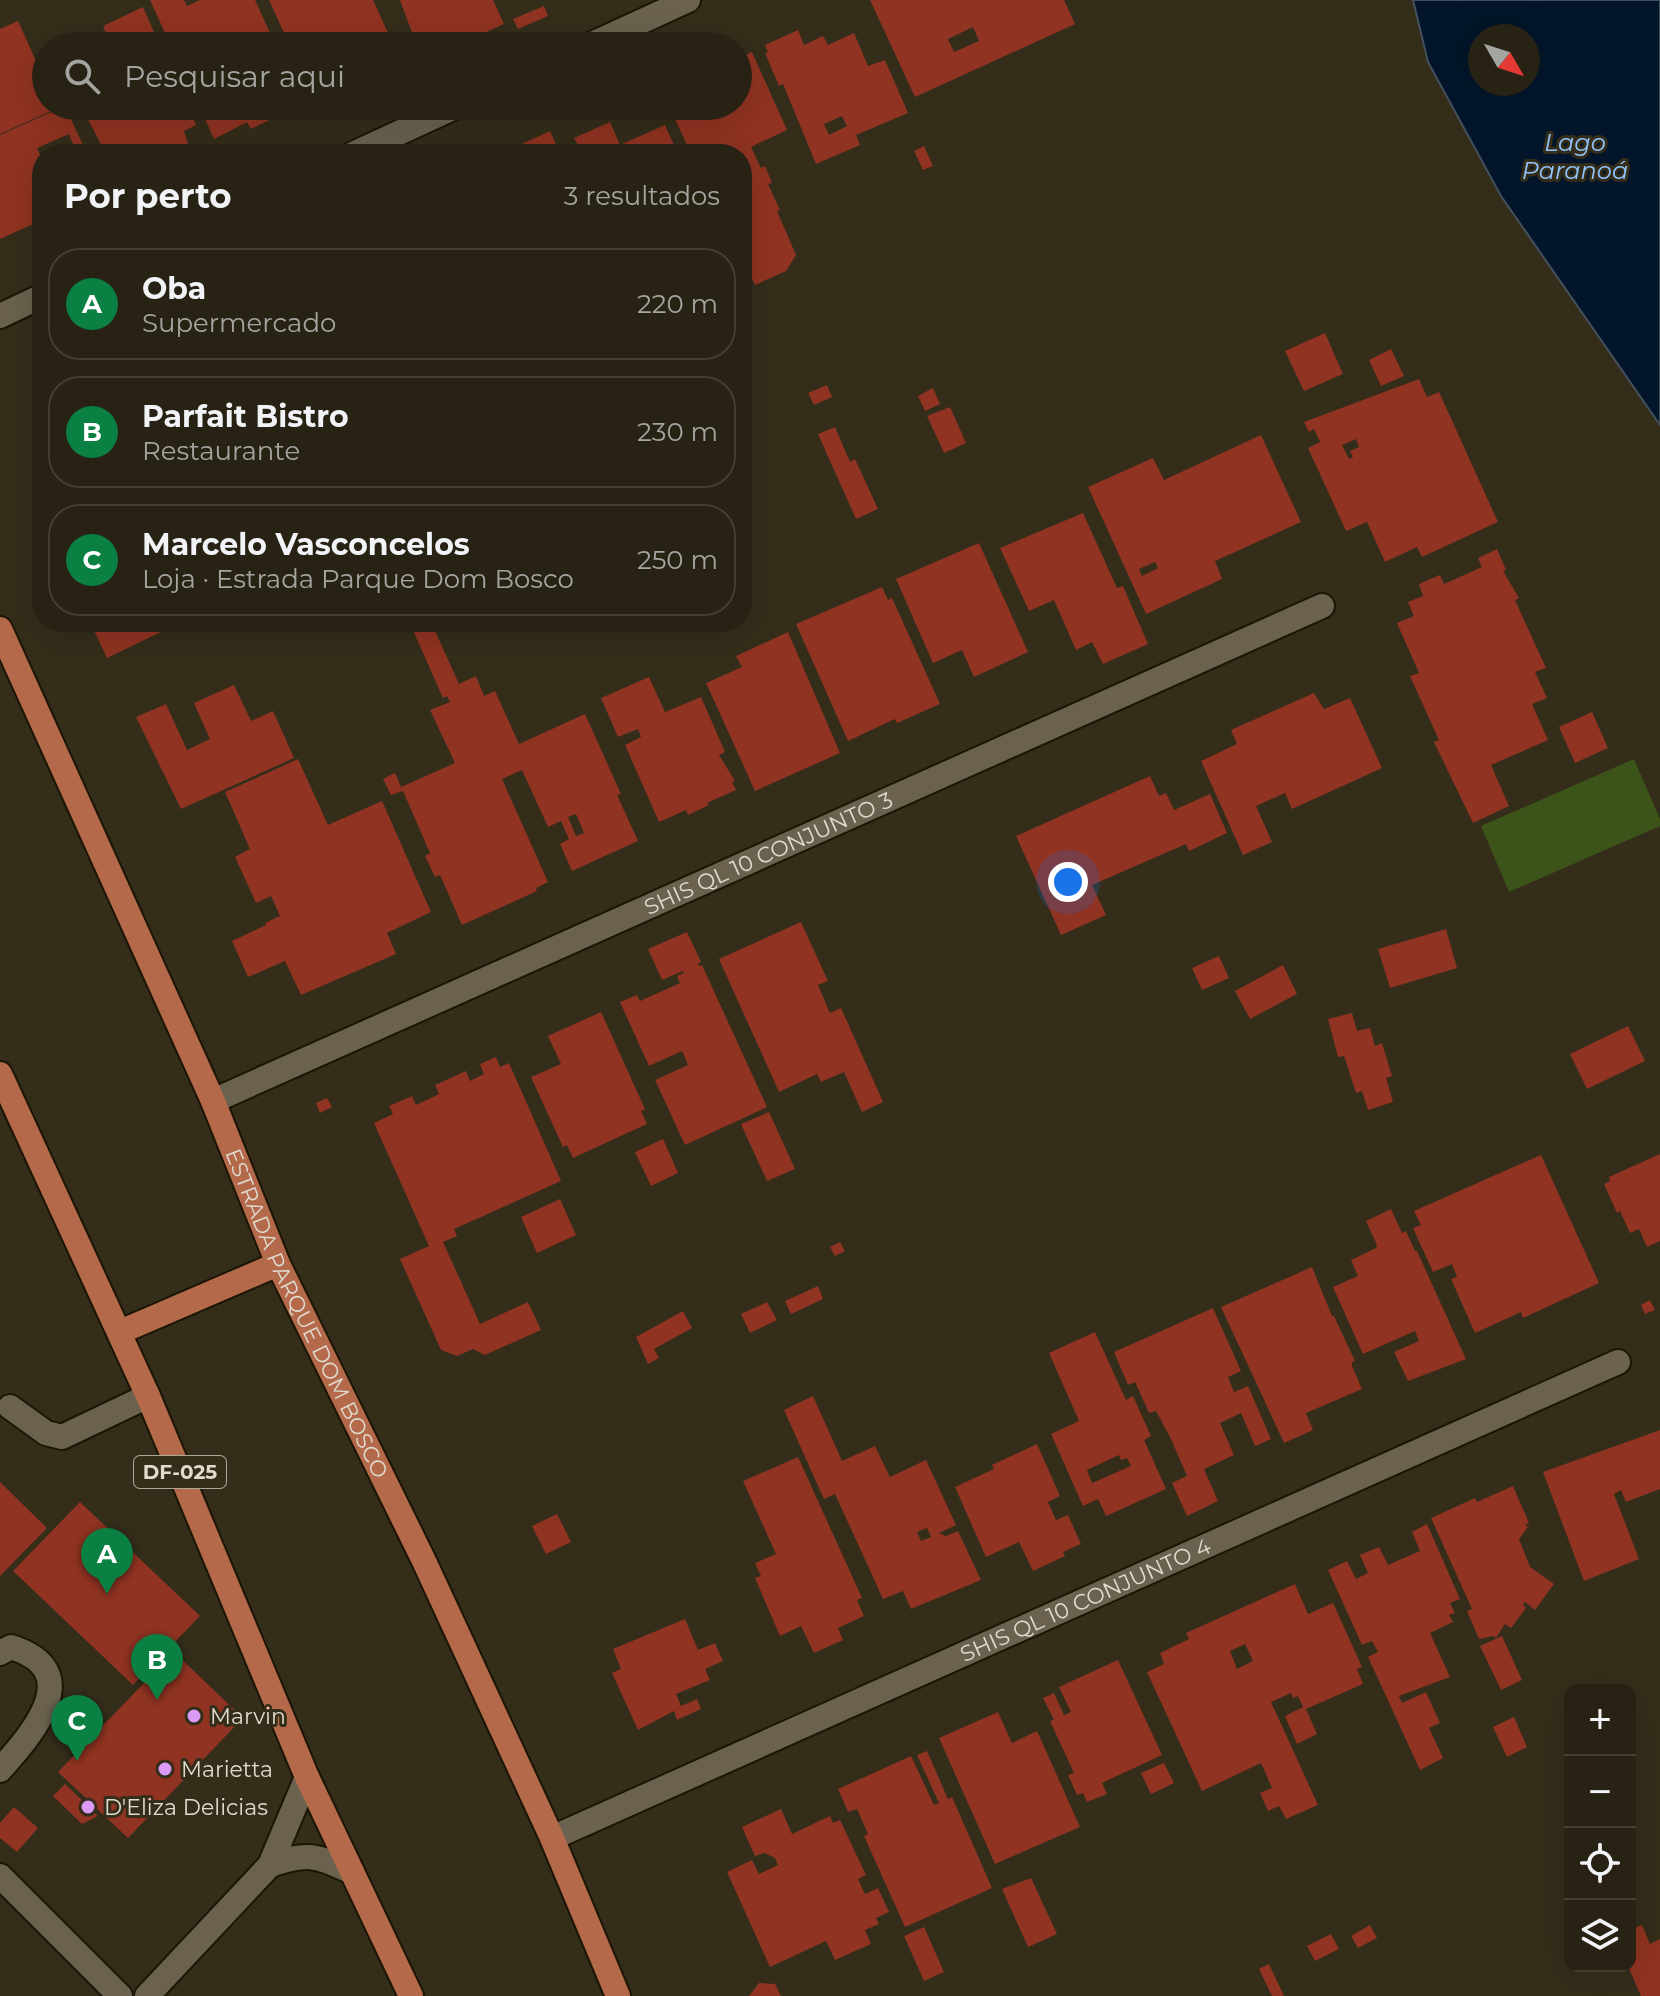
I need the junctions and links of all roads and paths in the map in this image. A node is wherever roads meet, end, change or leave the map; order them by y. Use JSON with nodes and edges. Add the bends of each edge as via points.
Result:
{"nodes":[{"id":1,"x":688,"y":0,"type":"edge"},
{"id":2,"x":618,"y":32,"type":"edge"},
{"id":3,"x":427,"y":120,"type":"edge"},
{"id":4,"x":375,"y":144,"type":"edge"},
{"id":5,"x":32,"y":301,"type":"edge"},
{"id":6,"x":0,"y":316,"type":"edge"},
{"id":7,"x":1322,"y":606,"type":"dead end"},
{"id":8,"x":0,"y":629,"type":"edge"},
{"id":9,"x":0,"y":1074,"type":"edge"},
{"id":10,"x":213,"y":1101,"type":"junction"},
{"id":11,"x":278,"y":1264,"type":"junction"},
{"id":12,"x":120,"y":1332,"type":"junction"},
{"id":13,"x":1618,"y":1362,"type":"dead end"},
{"id":14,"x":148,"y":1396,"type":"junction"},
{"id":15,"x":10,"y":1407,"type":"dead end"},
{"id":16,"x":0,"y":1653,"type":"edge"},
{"id":17,"x":0,"y":1770,"type":"edge"},
{"id":18,"x":307,"y":1777,"type":"junction"},
{"id":19,"x":552,"y":1838,"type":"junction"},
{"id":20,"x":270,"y":1865,"type":"junction"},
{"id":21,"x":352,"y":1872,"type":"junction"},
{"id":22,"x":0,"y":1876,"type":"edge"},
{"id":23,"x":120,"y":1996,"type":"edge"},
{"id":24,"x":147,"y":1996,"type":"edge"},
{"id":25,"x":411,"y":1996,"type":"edge"},
{"id":26,"x":618,"y":1996,"type":"edge"}],
"edges":[{"from":1,"to":2,"type":"street"},
{"from":3,"to":4,"type":"street"},
{"from":5,"to":6,"type":"street"},
{"from":7,"to":10,"type":"street","name":"SHIS QL 10 CONJUNTO 3"},
{"from":8,"to":10,"type":"main road","name":"ESTRADA PARQUE DOM BOSCO"},
{"from":9,"to":12,"type":"main road","number":"DF-025"},
{"from":10,"to":11,"type":"main road","name":"ESTRADA PARQUE DOM BOSCO"},
{"from":11,"to":12,"type":"main road"},
{"from":11,"to":19,"type":"main road","name":"ESTRADA PARQUE DOM BOSCO"},
{"from":12,"to":14,"type":"main road","number":"DF-025"},
{"from":13,"to":19,"type":"street","name":"SHIS QL 10 CONJUNTO 4"},
{"from":14,"to":15,"type":"street","via":[[62,1437],[46,1433]]},
{"from":14,"to":18,"type":"main road","number":"DF-025"},
{"from":16,"to":17,"type":"street","via":[[11,1647],[24,1651],[40,1664],[52,1694],[38,1722]]},
{"from":18,"to":20,"type":"street"},
{"from":18,"to":21,"type":"main road","number":"DF-025"},
{"from":19,"to":26,"type":"main road","name":"ESTRADA PARQUE DOM BOSCO"},
{"from":20,"to":21,"type":"street","via":[[299,1855]]},
{"from":20,"to":24,"type":"street"},
{"from":21,"to":25,"type":"main road","number":"DF-025"},
{"from":22,"to":23,"type":"street"}]}
